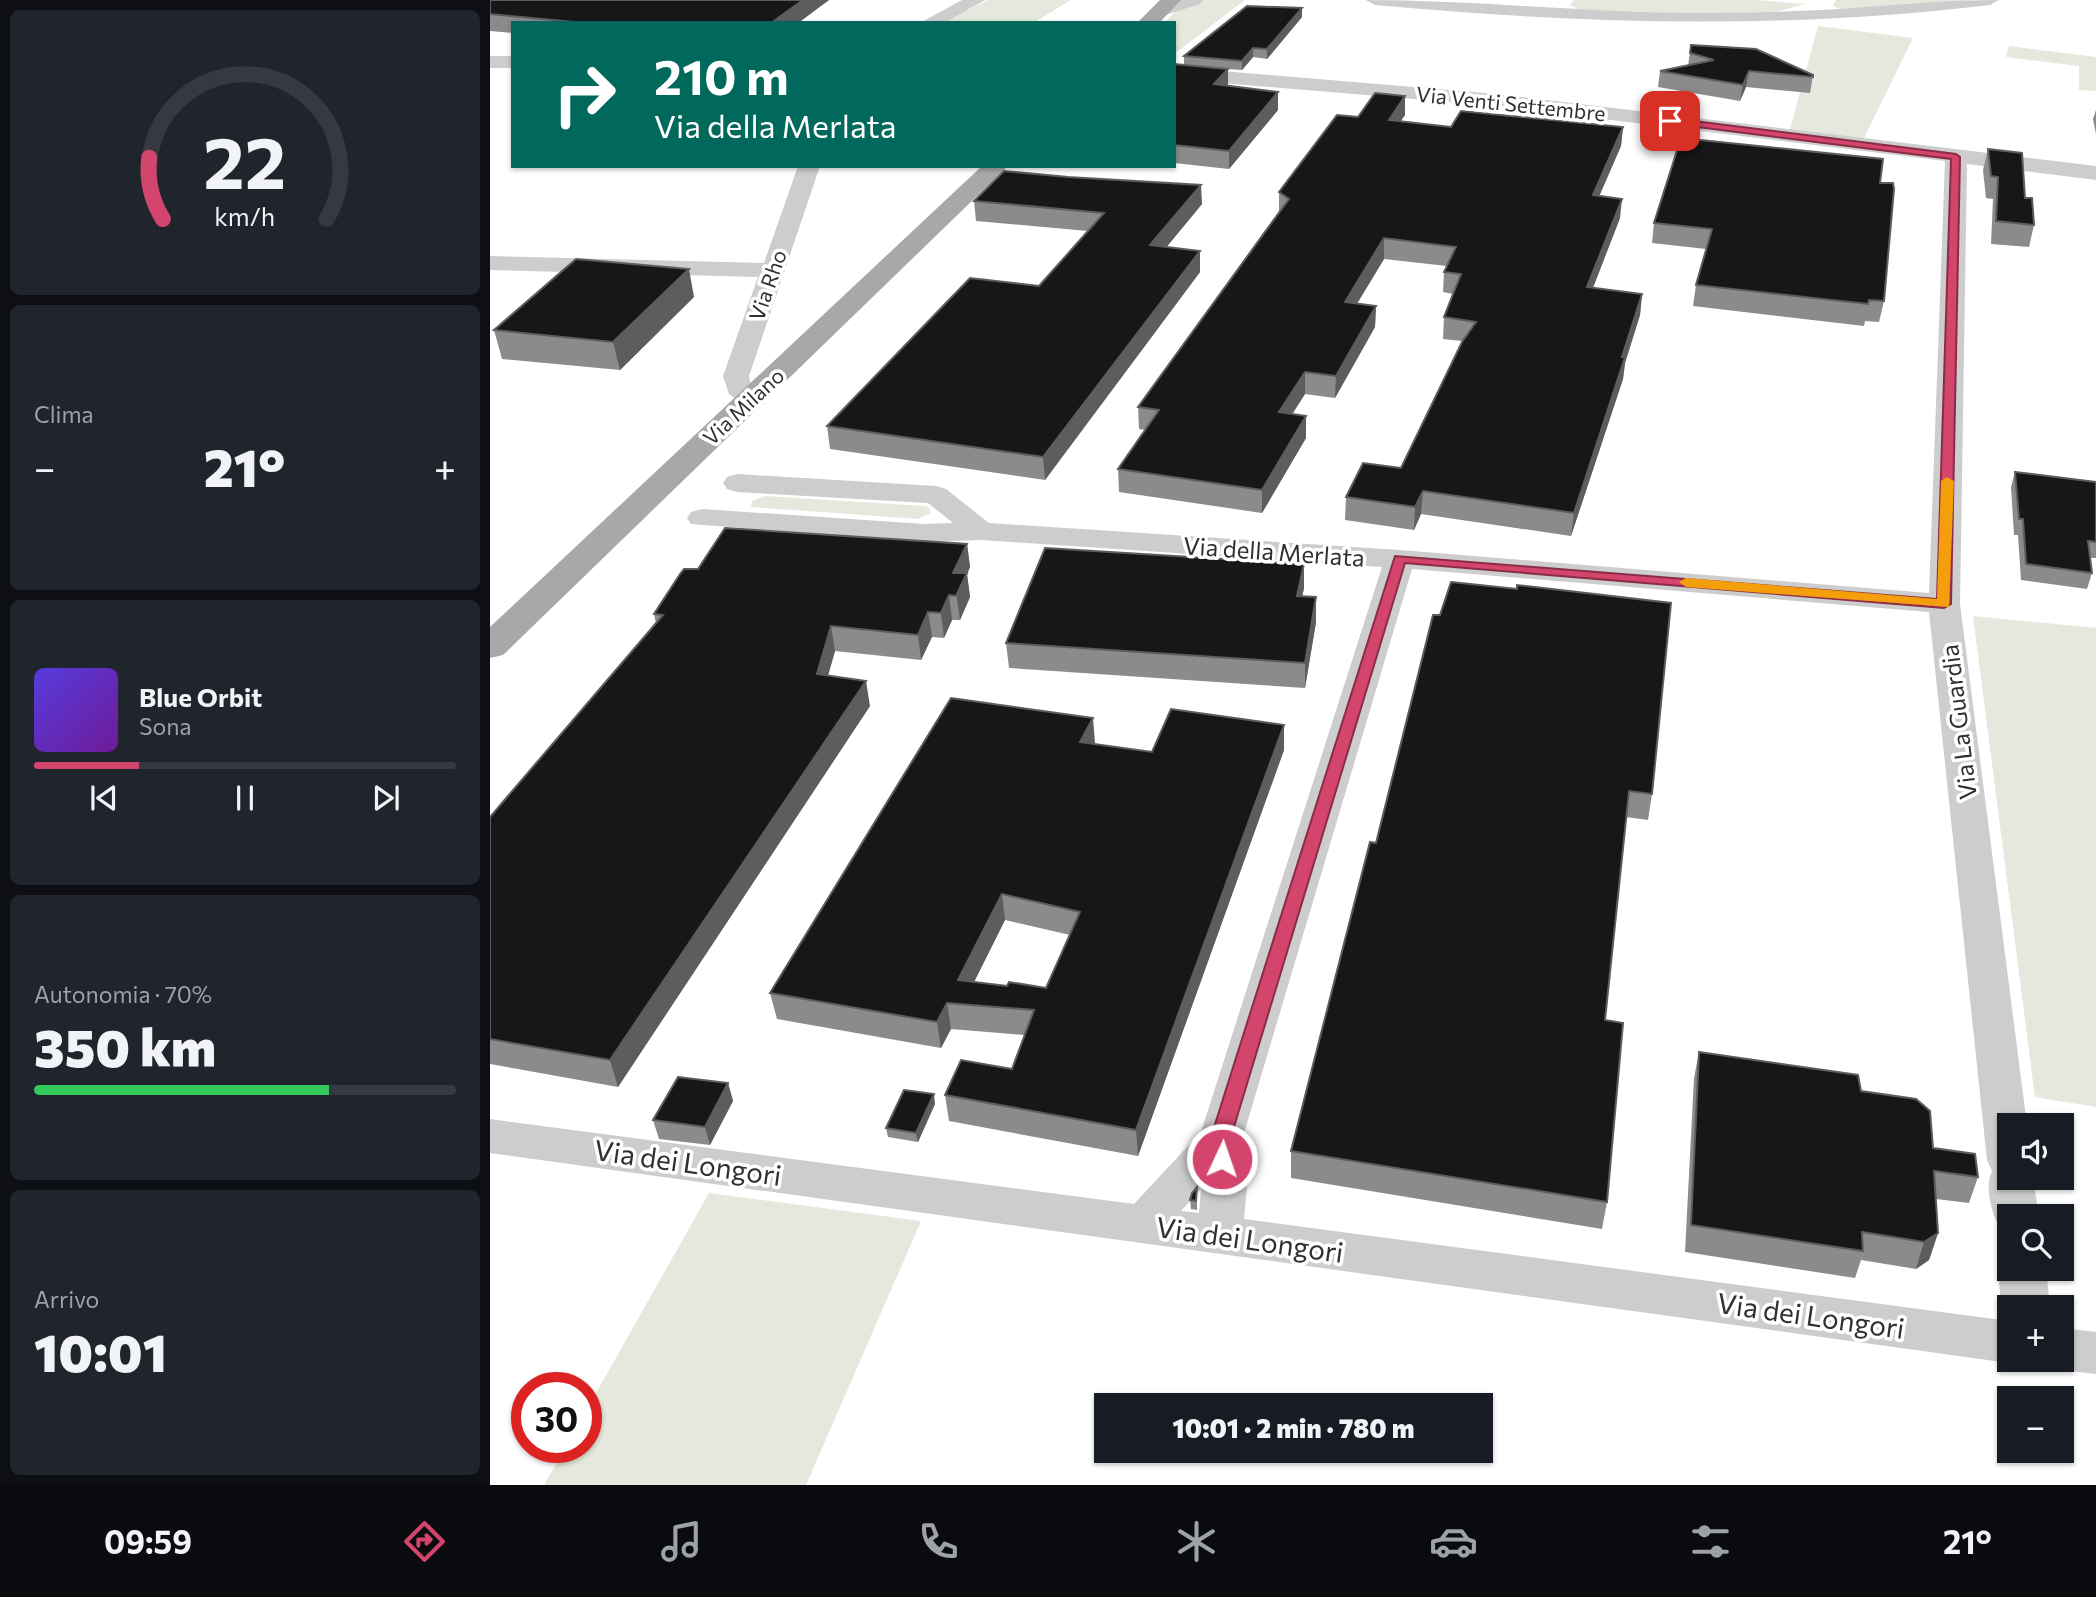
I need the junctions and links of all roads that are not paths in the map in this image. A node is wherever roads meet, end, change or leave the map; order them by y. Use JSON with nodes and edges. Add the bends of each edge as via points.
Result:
{"nodes":[{"id":1,"x":976,"y":0,"type":"edge"},
{"id":2,"x":1194,"y":0,"type":"edge"},
{"id":3,"x":1375,"y":0,"type":"edge"},
{"id":4,"x":1990,"y":0,"type":"edge"},
{"id":5,"x":1559,"y":8,"type":"edge"},
{"id":6,"x":1159,"y":12,"type":"edge"},
{"id":7,"x":933,"y":21,"type":"edge"},
{"id":8,"x":490,"y":62,"type":"edge"},
{"id":9,"x":511,"y":62,"type":"edge"},
{"id":10,"x":1176,"y":73,"type":"edge"},
{"id":11,"x":1956,"y":157,"type":"junction"},
{"id":12,"x":807,"y":168,"type":"edge"},
{"id":13,"x":994,"y":168,"type":"edge"},
{"id":14,"x":2096,"y":173,"type":"edge"},
{"id":15,"x":490,"y":263,"type":"edge"},
{"id":16,"x":771,"y":270,"type":"junction"},
{"id":17,"x":752,"y":398,"type":"junction"},
{"id":18,"x":737,"y":483,"type":"dead end"},
{"id":19,"x":702,"y":518,"type":"dead end"},
{"id":20,"x":981,"y":531,"type":"junction"},
{"id":21,"x":1400,"y":559,"type":"junction"},
{"id":22,"x":1944,"y":604,"type":"junction"},
{"id":23,"x":490,"y":647,"type":"edge"},
{"id":24,"x":2004,"y":1113,"type":"edge"},
{"id":25,"x":490,"y":1136,"type":"edge"},
{"id":26,"x":1220,"y":1140,"type":"junction"},
{"id":27,"x":1145,"y":1224,"type":"junction"},
{"id":28,"x":1220,"y":1235,"type":"junction"},
{"id":29,"x":1997,"y":1340,"type":"edge"},
{"id":30,"x":2074,"y":1350,"type":"edge"},
{"id":31,"x":2096,"y":1353,"type":"edge"}],
"edges":[{"from":1,"to":7,"type":"street"},
{"from":2,"to":6,"type":"street"},
{"from":3,"to":5,"type":"street"},
{"from":4,"to":5,"type":"street","via":[[1802,16],[1665,18]]},
{"from":8,"to":9,"type":"street"},
{"from":10,"to":11,"type":"street","name":"Via Venti Settembre","via":[[1497,100]]},
{"from":11,"to":14,"type":"street","name":"Via Venti Settembre"},
{"from":11,"to":22,"type":"street","name":"Via La Guardia"},
{"from":12,"to":16,"type":"street","name":"Via Rho"},
{"from":13,"to":17,"type":"main road","name":"Via Milano"},
{"from":15,"to":16,"type":"street"},
{"from":16,"to":17,"type":"street","name":"Via Rho","via":[[736,376],[738,388]]},
{"from":17,"to":23,"type":"main road","name":"Via Milano"},
{"from":18,"to":20,"type":"street","via":[[936,495]]},
{"from":19,"to":20,"type":"street","name":"Via della Merlata","via":[[925,533]]},
{"from":20,"to":21,"type":"street","name":"Via della Merlata"},
{"from":21,"to":22,"type":"street","name":"Via della Merlata"},
{"from":21,"to":26,"type":"street"},
{"from":22,"to":24,"type":"street","name":"Via La Guardia"},
{"from":25,"to":27,"type":"street","name":"Via dei Longori"},
{"from":26,"to":27,"type":"street"},
{"from":26,"to":28,"type":"street","via":[[1225,1202]]},
{"from":27,"to":28,"type":"street","name":"Via dei Longori"},
{"from":28,"to":29,"type":"street","name":"Via dei Longori"},
{"from":30,"to":31,"type":"street"}]}
